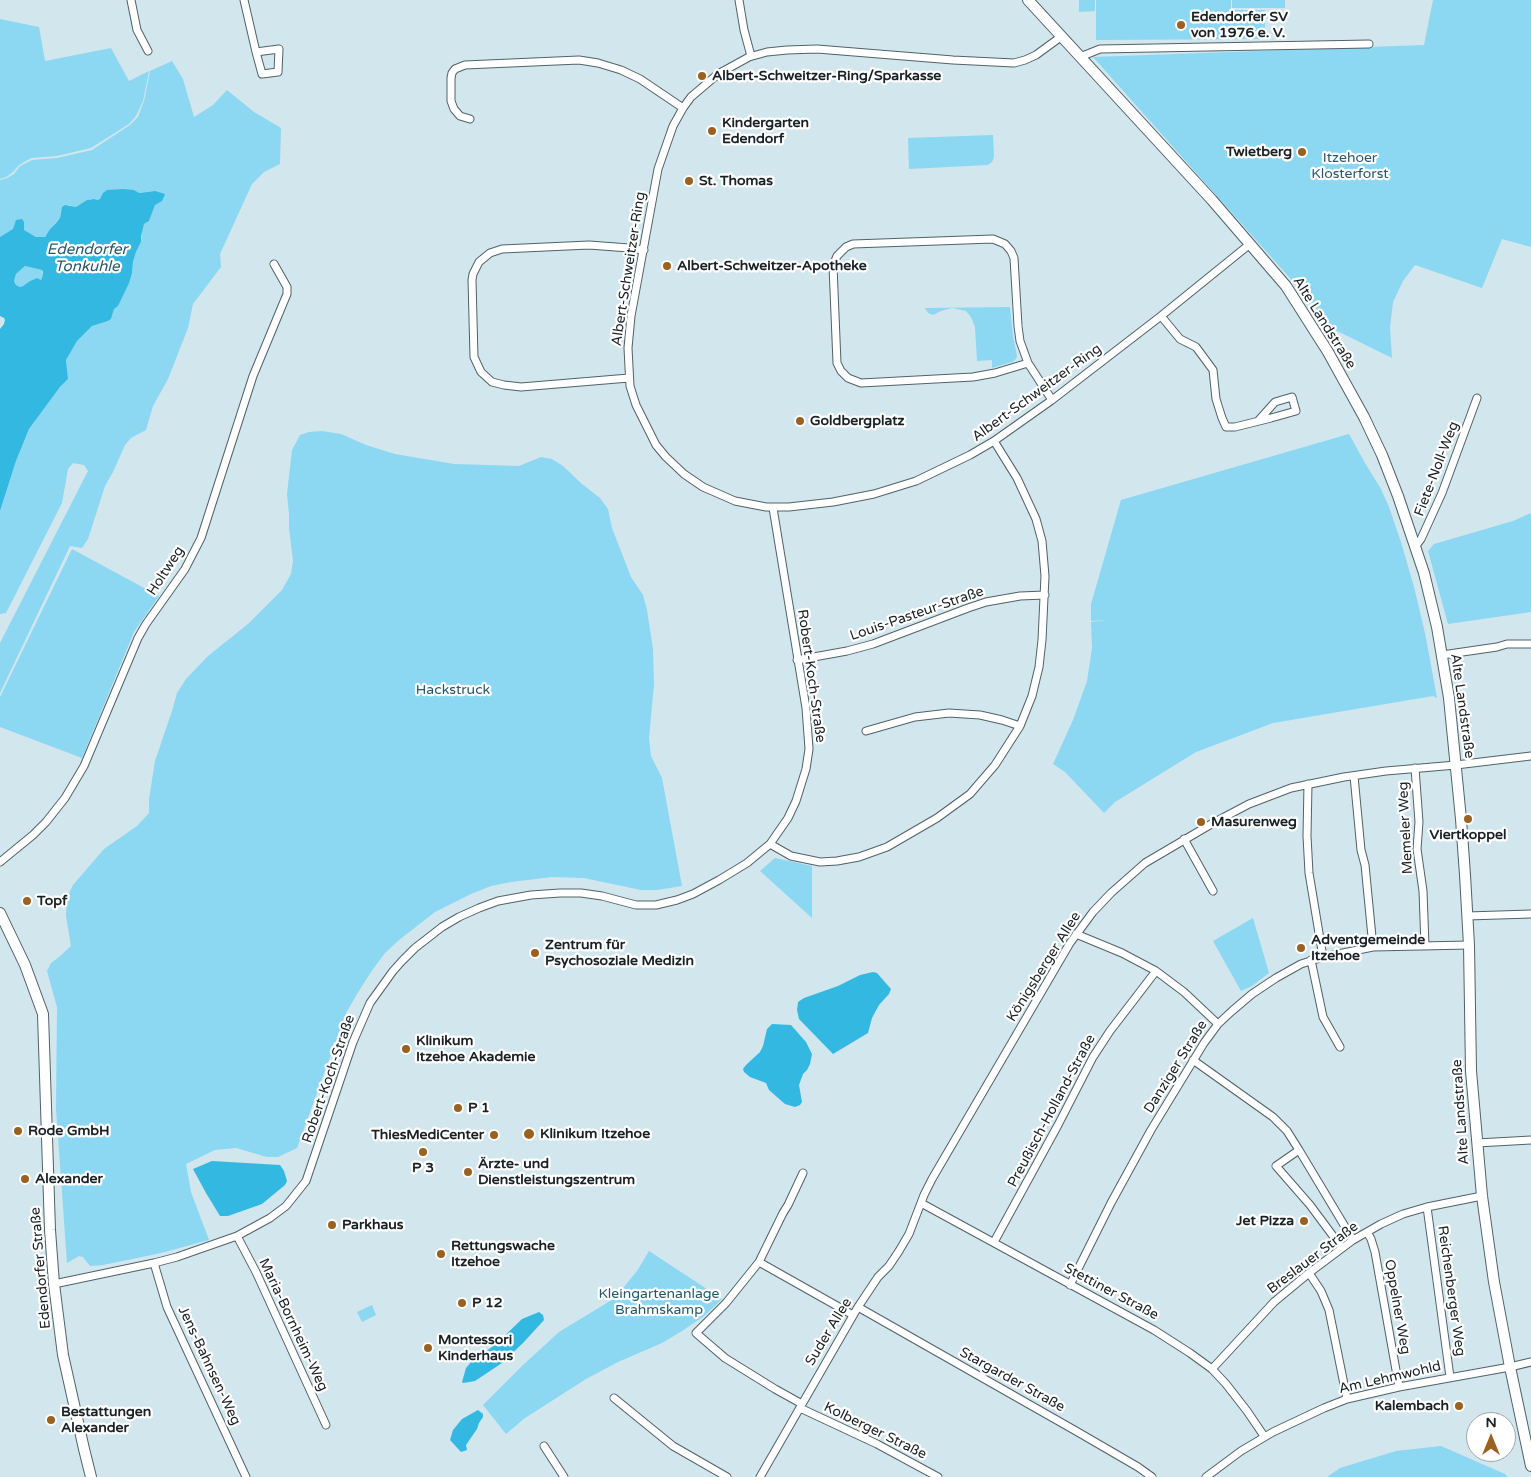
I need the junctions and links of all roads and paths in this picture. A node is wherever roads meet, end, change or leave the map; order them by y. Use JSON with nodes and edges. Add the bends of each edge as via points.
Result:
{"nodes":[{"id":1,"x":131,"y":0,"type":"edge"},
{"id":2,"x":244,"y":0,"type":"edge"},
{"id":3,"x":738,"y":0,"type":"edge"},
{"id":4,"x":1028,"y":0,"type":"edge"},
{"id":5,"x":1062,"y":36,"type":"junction"},
{"id":6,"x":1369,"y":44,"type":"dead end"},
{"id":7,"x":148,"y":51,"type":"dead end"},
{"id":8,"x":256,"y":52,"type":"dead end"},
{"id":9,"x":751,"y":56,"type":"junction"},
{"id":10,"x":1080,"y":57,"type":"junction"},
{"id":11,"x":683,"y":108,"type":"junction"},
{"id":12,"x":470,"y":119,"type":"dead end"},
{"id":13,"x":1250,"y":244,"type":"junction"},
{"id":14,"x":644,"y":250,"type":"junction"},
{"id":15,"x":274,"y":264,"type":"dead end"},
{"id":16,"x":1162,"y":316,"type":"junction"},
{"id":17,"x":1028,"y":363,"type":"junction"},
{"id":18,"x":629,"y":378,"type":"junction"},
{"id":19,"x":1477,"y":398,"type":"dead end"},
{"id":20,"x":1052,"y":400,"type":"junction"},
{"id":21,"x":1258,"y":421,"type":"junction"},
{"id":22,"x":994,"y":442,"type":"junction"},
{"id":23,"x":773,"y":508,"type":"junction"},
{"id":24,"x":1415,"y":547,"type":"junction"},
{"id":25,"x":1045,"y":595,"type":"junction"},
{"id":26,"x":1531,"y":644,"type":"edge"},
{"id":27,"x":1442,"y":655,"type":"junction"},
{"id":28,"x":797,"y":660,"type":"junction"},
{"id":29,"x":1020,"y":726,"type":"junction"},
{"id":30,"x":866,"y":731,"type":"dead end"},
{"id":31,"x":1531,"y":756,"type":"edge"},
{"id":32,"x":1456,"y":765,"type":"junction"},
{"id":33,"x":1415,"y":768,"type":"junction"},
{"id":34,"x":1354,"y":776,"type":"junction"},
{"id":35,"x":1308,"y":784,"type":"junction"},
{"id":36,"x":1184,"y":839,"type":"junction"},
{"id":37,"x":770,"y":844,"type":"junction"},
{"id":38,"x":0,"y":862,"type":"edge"},
{"id":39,"x":1213,"y":891,"type":"dead end"},
{"id":40,"x":0,"y":913,"type":"edge"},
{"id":41,"x":1531,"y":914,"type":"edge"},
{"id":42,"x":1467,"y":916,"type":"junction"},
{"id":43,"x":1076,"y":934,"type":"junction"},
{"id":44,"x":1469,"y":945,"type":"junction"},
{"id":45,"x":1425,"y":946,"type":"junction"},
{"id":46,"x":1373,"y":947,"type":"junction"},
{"id":47,"x":1323,"y":956,"type":"junction"},
{"id":48,"x":1311,"y":960,"type":"junction"},
{"id":49,"x":1156,"y":971,"type":"junction"},
{"id":50,"x":1218,"y":1024,"type":"junction"},
{"id":51,"x":1340,"y":1047,"type":"dead end"},
{"id":52,"x":1193,"y":1060,"type":"junction"},
{"id":53,"x":1531,"y":1140,"type":"edge"},
{"id":54,"x":1477,"y":1143,"type":"junction"},
{"id":55,"x":1299,"y":1150,"type":"junction"},
{"id":56,"x":803,"y":1173,"type":"dead end"},
{"id":57,"x":1482,"y":1196,"type":"junction"},
{"id":58,"x":920,"y":1203,"type":"junction"},
{"id":59,"x":1427,"y":1207,"type":"junction"},
{"id":60,"x":1367,"y":1232,"type":"junction"},
{"id":61,"x":237,"y":1236,"type":"junction"},
{"id":62,"x":1353,"y":1240,"type":"junction"},
{"id":63,"x":994,"y":1242,"type":"junction"},
{"id":64,"x":1342,"y":1248,"type":"junction"},
{"id":65,"x":759,"y":1262,"type":"junction"},
{"id":66,"x":154,"y":1263,"type":"junction"},
{"id":67,"x":1309,"y":1272,"type":"junction"},
{"id":68,"x":54,"y":1284,"type":"junction"},
{"id":69,"x":1070,"y":1285,"type":"junction"},
{"id":70,"x":858,"y":1307,"type":"junction"},
{"id":71,"x":853,"y":1316,"type":"junction"},
{"id":72,"x":1531,"y":1362,"type":"edge"},
{"id":73,"x":1510,"y":1367,"type":"junction"},
{"id":74,"x":1212,"y":1369,"type":"junction"},
{"id":75,"x":1450,"y":1377,"type":"junction"},
{"id":76,"x":1398,"y":1387,"type":"junction"},
{"id":77,"x":614,"y":1398,"type":"dead end"},
{"id":78,"x":1347,"y":1400,"type":"junction"},
{"id":79,"x":801,"y":1406,"type":"junction"},
{"id":80,"x":326,"y":1425,"type":"dead end"},
{"id":81,"x":1264,"y":1436,"type":"junction"},
{"id":82,"x":544,"y":1446,"type":"dead end"},
{"id":83,"x":1531,"y":1465,"type":"edge"},
{"id":84,"x":91,"y":1477,"type":"edge"},
{"id":85,"x":246,"y":1477,"type":"edge"},
{"id":86,"x":564,"y":1477,"type":"edge"},
{"id":87,"x":727,"y":1477,"type":"edge"},
{"id":88,"x":760,"y":1477,"type":"edge"},
{"id":89,"x":938,"y":1477,"type":"edge"},
{"id":90,"x":1152,"y":1477,"type":"edge"},
{"id":91,"x":1206,"y":1477,"type":"edge"}],
"edges":[{"from":1,"to":7,"type":"street","via":[[137,30]]},
{"from":2,"to":8,"type":"street"},
{"from":3,"to":9,"type":"street"},
{"from":4,"to":5,"type":"street","name":"Alte Landstraße"},
{"from":5,"to":9,"type":"street","name":"Albert-Schweitzer-Ring","via":[[1036,55],[1014,63],[817,49],[779,50]]},
{"from":5,"to":10,"type":"street","name":"Alte Landstraße"},
{"from":6,"to":10,"type":"street","via":[[1100,49]]},
{"from":9,"to":11,"type":"street","name":"Albert-Schweitzer-Ring","via":[[710,80]]},
{"from":10,"to":13,"type":"street","name":"Alte Landstraße"},
{"from":11,"to":12,"type":"street","via":[[640,79],[598,63],[579,60],[465,64],[452,74],[451,101],[460,116]]},
{"from":11,"to":14,"type":"street","name":"Albert-Schweitzer-Ring","via":[[669,135],[658,169]]},
{"from":13,"to":16,"type":"street","name":"Albert-Schweitzer-Ring"},
{"from":13,"to":24,"type":"street","name":"Alte Landstraße","via":[[1300,306],[1364,417],[1392,481]]},
{"from":14,"to":18,"type":"street","name":"Albert-Schweitzer-Ring","via":[[631,316]]},
{"from":14,"to":18,"type":"street","via":[[589,246],[502,249],[479,262],[472,280],[474,357],[481,372],[492,382],[520,387]]},
{"from":15,"to":38,"type":"street","name":"Holtweg","via":[[287,287],[287,294],[244,403],[203,534],[186,568],[138,638],[84,766],[65,798],[33,835]]},
{"from":16,"to":20,"type":"street","name":"Albert-Schweitzer-Ring"},
{"from":16,"to":21,"type":"street","via":[[1179,338],[1196,347],[1213,370],[1216,399],[1226,427]]},
{"from":17,"to":17,"type":"street","via":[[995,374],[972,377],[861,383],[848,378],[837,363],[833,269],[837,256],[854,244],[993,239],[1002,242],[1010,248],[1014,258],[1018,331]]},
{"from":17,"to":20,"type":"street"},
{"from":18,"to":23,"type":"street","name":"Albert-Schweitzer-Ring","via":[[647,429],[677,468],[697,484],[720,495]]},
{"from":19,"to":24,"type":"street","name":"Fiete-Noll-Weg","via":[[1442,493]]},
{"from":20,"to":22,"type":"street","name":"Albert-Schweitzer-Ring"},
{"from":21,"to":21,"type":"street","via":[[1275,402],[1292,397],[1296,411]]},
{"from":22,"to":23,"type":"street","name":"Albert-Schweitzer-Ring","via":[[921,479],[874,494],[814,505]]},
{"from":22,"to":25,"type":"street","via":[[1023,488],[1038,525]]},
{"from":23,"to":28,"type":"street","name":"Robert-Koch-Straße"},
{"from":24,"to":27,"type":"street","name":"Alte Landstraße"},
{"from":25,"to":28,"type":"street","name":"Louis-Pasteur-Straße","via":[[986,602],[873,644]]},
{"from":25,"to":29,"type":"street","via":[[1039,667]]},
{"from":26,"to":27,"type":"street","via":[[1507,644]]},
{"from":27,"to":32,"type":"street","name":"Alte Landstraße"},
{"from":28,"to":37,"type":"street","name":"Robert-Koch-Straße","via":[[808,723],[808,762],[791,813]]},
{"from":29,"to":30,"type":"street","via":[[980,715],[948,713],[915,717]]},
{"from":29,"to":37,"type":"street","via":[[996,766],[970,794],[937,818],[886,847],[860,857],[820,862],[791,856]]},
{"from":31,"to":32,"type":"street","name":"Königsberger Allee"},
{"from":32,"to":33,"type":"street","name":"Königsberger Allee"},
{"from":32,"to":42,"type":"street","name":"Alte Landstraße"},
{"from":33,"to":34,"type":"street","name":"Königsberger Allee"},
{"from":33,"to":45,"type":"street","name":"Memeler Weg","via":[[1419,827],[1417,849],[1423,891]]},
{"from":34,"to":35,"type":"street","name":"Königsberger Allee"},
{"from":34,"to":46,"type":"street"},
{"from":35,"to":36,"type":"street","name":"Königsberger Allee","via":[[1243,807]]},
{"from":35,"to":47,"type":"street","via":[[1309,873]]},
{"from":36,"to":39,"type":"street"},
{"from":36,"to":43,"type":"street","name":"Königsberger Allee","via":[[1145,863],[1111,893]]},
{"from":37,"to":61,"type":"street","name":"Robert-Koch-Straße","via":[[720,880],[677,900],[636,905],[582,893],[531,895],[479,908],[442,927],[402,961],[370,1003],[301,1189],[279,1212]]},
{"from":40,"to":68,"type":"street","name":"Edendorfer Straße","via":[[25,965],[43,1014]]},
{"from":41,"to":42,"type":"street"},
{"from":42,"to":44,"type":"street","name":"Alte Landstraße"},
{"from":43,"to":49,"type":"street"},
{"from":43,"to":58,"type":"street","name":"Königsberger Allee"},
{"from":44,"to":45,"type":"street","name":"Danziger Straße"},
{"from":44,"to":54,"type":"street","name":"Alte Landstraße"},
{"from":45,"to":46,"type":"street","name":"Danziger Straße"},
{"from":46,"to":47,"type":"street","name":"Danziger Straße"},
{"from":47,"to":48,"type":"street","name":"Danziger Straße"},
{"from":48,"to":50,"type":"street","name":"Danziger Straße","via":[[1268,983]]},
{"from":48,"to":51,"type":"street","via":[[1323,1017]]},
{"from":49,"to":50,"type":"street"},
{"from":49,"to":63,"type":"street","name":"Preußisch-Holland-Straße","via":[[1093,1057]]},
{"from":50,"to":52,"type":"street","name":"Danziger Straße"},
{"from":52,"to":55,"type":"street","via":[[1273,1117]]},
{"from":52,"to":69,"type":"street","name":"Danziger Straße","via":[[1133,1161]]},
{"from":53,"to":54,"type":"street"},
{"from":54,"to":57,"type":"street","name":"Alte Landstraße"},
{"from":55,"to":62,"type":"street"},
{"from":55,"to":64,"type":"street","via":[[1276,1166]]},
{"from":56,"to":65,"type":"street"},
{"from":57,"to":59,"type":"street","name":"Breslauer Straße"},
{"from":57,"to":73,"type":"street","name":"Alte Landstraße"},
{"from":58,"to":63,"type":"street","name":"Stettiner Straße"},
{"from":58,"to":70,"type":"street","name":"Suder Allee","via":[[899,1251]]},
{"from":59,"to":60,"type":"street","name":"Breslauer Straße"},
{"from":59,"to":75,"type":"street","name":"Reichenberger Weg"},
{"from":60,"to":62,"type":"street","name":"Breslauer Straße"},
{"from":60,"to":76,"type":"street","name":"Oppelner Weg","via":[[1376,1254]]},
{"from":61,"to":66,"type":"street","name":"Robert-Koch-Straße"},
{"from":61,"to":80,"type":"street","name":"Maria-Bornheim-Weg"},
{"from":62,"to":64,"type":"street","name":"Breslauer Straße"},
{"from":63,"to":69,"type":"street","name":"Stettiner Straße"},
{"from":64,"to":67,"type":"street","name":"Breslauer Straße"},
{"from":65,"to":71,"type":"street"},
{"from":65,"to":79,"type":"street","name":"Kolberger Straße","via":[[726,1303],[696,1333],[725,1358]]},
{"from":66,"to":68,"type":"street","name":"Robert-Koch-Straße"},
{"from":66,"to":85,"type":"street","name":"Jens-Bahnsen-Weg","via":[[167,1307]]},
{"from":67,"to":74,"type":"street","name":"Breslauer Straße","via":[[1274,1302]]},
{"from":67,"to":78,"type":"street","via":[[1329,1310]]},
{"from":68,"to":84,"type":"street","name":"Edendorfer Straße","via":[[63,1355]]},
{"from":69,"to":74,"type":"street","name":"Stettiner Straße","via":[[1154,1330]]},
{"from":70,"to":71,"type":"street","name":"Suder Allee"},
{"from":70,"to":90,"type":"street","name":"Stargarder Straße","via":[[1076,1430]]},
{"from":71,"to":79,"type":"street","name":"Suder Allee"},
{"from":72,"to":73,"type":"street","name":"Am Lehmwohld"},
{"from":73,"to":75,"type":"street","name":"Am Lehmwohld"},
{"from":73,"to":83,"type":"street","name":"Alte Landstraße"},
{"from":74,"to":81,"type":"street","name":"Stettiner Straße"},
{"from":75,"to":76,"type":"street","name":"Am Lehmwohld"},
{"from":76,"to":78,"type":"street","name":"Am Lehmwohld"},
{"from":77,"to":87,"type":"street","via":[[673,1446]]},
{"from":78,"to":81,"type":"street","name":"Am Lehmwohld"},
{"from":79,"to":88,"type":"street","name":"Suder Allee"},
{"from":79,"to":89,"type":"street","name":"Kolberger Straße"},
{"from":81,"to":91,"type":"street","name":"Am Lehmwohld"},
{"from":82,"to":86,"type":"street"}]}
